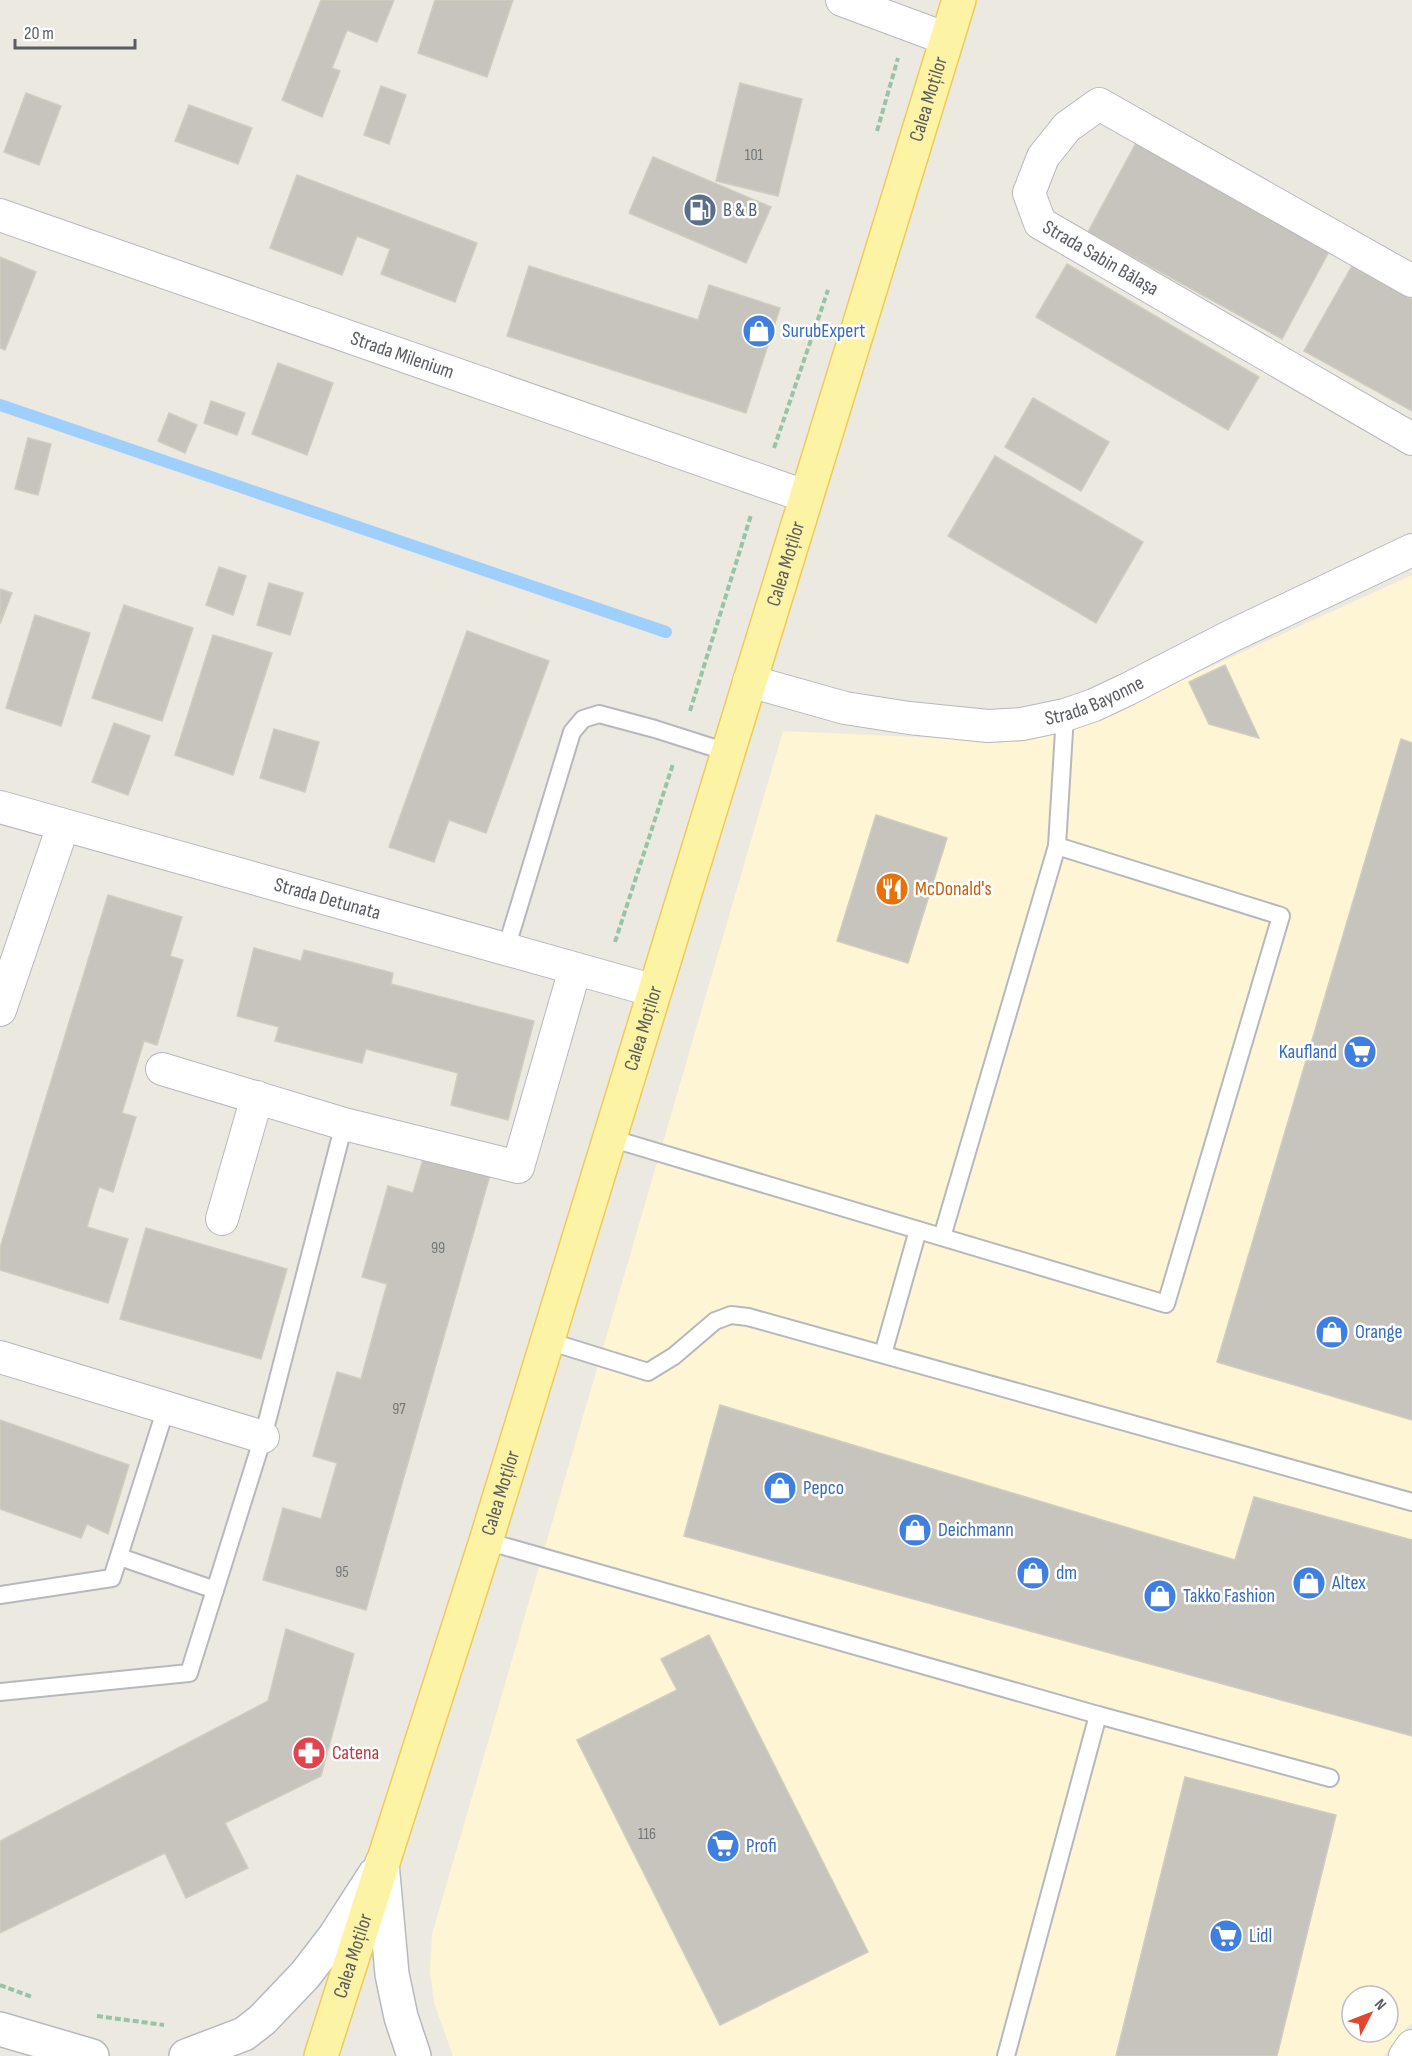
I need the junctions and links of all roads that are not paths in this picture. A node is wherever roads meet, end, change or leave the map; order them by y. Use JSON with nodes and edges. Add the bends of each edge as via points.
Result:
{"nodes":[{"id":1,"x":842,"y":0,"type":"edge"},
{"id":2,"x":959,"y":0,"type":"edge"},
{"id":3,"x":947,"y":39,"type":"junction"},
{"id":4,"x":0,"y":215,"type":"edge"},
{"id":5,"x":1412,"y":281,"type":"edge"},
{"id":6,"x":1412,"y":439,"type":"edge"},
{"id":7,"x":805,"y":496,"type":"junction"},
{"id":8,"x":1412,"y":550,"type":"edge"},
{"id":9,"x":749,"y":681,"type":"junction"},
{"id":10,"x":1065,"y":715,"type":"junction"},
{"id":11,"x":728,"y":752,"type":"junction"},
{"id":12,"x":0,"y":807,"type":"edge"},
{"id":13,"x":63,"y":826,"type":"junction"},
{"id":14,"x":1058,"y":846,"type":"junction"},
{"id":15,"x":506,"y":949,"type":"junction"},
{"id":16,"x":575,"y":969,"type":"junction"},
{"id":17,"x":655,"y":991,"type":"junction"},
{"id":18,"x":3,"y":994,"type":"edge"},
{"id":19,"x":162,"y":1069,"type":"dead end"},
{"id":20,"x":257,"y":1097,"type":"junction"},
{"id":21,"x":344,"y":1124,"type":"junction"},
{"id":22,"x":610,"y":1138,"type":"junction"},
{"id":23,"x":222,"y":1219,"type":"dead end"},
{"id":24,"x":918,"y":1230,"type":"junction"},
{"id":25,"x":942,"y":1237,"type":"junction"},
{"id":26,"x":548,"y":1341,"type":"junction"},
{"id":27,"x":883,"y":1354,"type":"junction"},
{"id":28,"x":0,"y":1357,"type":"edge"},
{"id":29,"x":166,"y":1408,"type":"junction"},
{"id":30,"x":263,"y":1437,"type":"junction"},
{"id":31,"x":1412,"y":1502,"type":"edge"},
{"id":32,"x":486,"y":1541,"type":"junction"},
{"id":33,"x":120,"y":1557,"type":"junction"},
{"id":34,"x":215,"y":1590,"type":"junction"},
{"id":35,"x":0,"y":1595,"type":"edge"},
{"id":36,"x":0,"y":1692,"type":"edge"},
{"id":37,"x":1098,"y":1715,"type":"junction"},
{"id":38,"x":1330,"y":1778,"type":"dead end"},
{"id":39,"x":382,"y":1863,"type":"junction"},
{"id":40,"x":0,"y":2029,"type":"edge"},
{"id":41,"x":1412,"y":2046,"type":"edge"},
{"id":42,"x":92,"y":2056,"type":"edge"},
{"id":43,"x":186,"y":2056,"type":"edge"},
{"id":44,"x":321,"y":2056,"type":"edge"},
{"id":45,"x":414,"y":2056,"type":"edge"},
{"id":46,"x":1006,"y":2056,"type":"edge"},
{"id":47,"x":1405,"y":2056,"type":"edge"}],
"edges":[{"from":1,"to":3,"type":"street"},
{"from":2,"to":3,"type":"main road","name":"Calea Moților"},
{"from":3,"to":7,"type":"main road","name":"Calea Moților"},
{"from":4,"to":7,"type":"street","name":"Strada Milenium"},
{"from":5,"to":6,"type":"street","name":"Strada Sabin Bălașa","via":[[1099,104],[1067,127],[1043,157],[1029,193],[1040,224]]},
{"from":7,"to":9,"type":"main road","name":"Calea Moților"},
{"from":8,"to":10,"type":"street","name":"Strada Bayonne","via":[[1119,693]]},
{"from":9,"to":10,"type":"street","name":"Strada Bayonne","via":[[845,708],[909,718],[988,726]]},
{"from":9,"to":11,"type":"main road","name":"Calea Moților"},
{"from":10,"to":14,"type":"lane"},
{"from":11,"to":15,"type":"lane","via":[[599,714],[583,719],[572,732]]},
{"from":11,"to":17,"type":"main road","name":"Calea Moților"},
{"from":12,"to":13,"type":"street","name":"Strada Detunata"},
{"from":13,"to":15,"type":"street","name":"Strada Detunata"},
{"from":13,"to":18,"type":"street"},
{"from":14,"to":25,"type":"lane"},
{"from":14,"to":25,"type":"lane","via":[[1281,916],[1166,1304]]},
{"from":15,"to":16,"type":"street","name":"Strada Detunata"},
{"from":16,"to":17,"type":"street","name":"Strada Detunata"},
{"from":16,"to":21,"type":"street","via":[[518,1167]]},
{"from":17,"to":22,"type":"main road","name":"Calea Moților"},
{"from":19,"to":20,"type":"street"},
{"from":20,"to":21,"type":"street"},
{"from":20,"to":23,"type":"street"},
{"from":21,"to":30,"type":"lane"},
{"from":22,"to":24,"type":"lane"},
{"from":22,"to":26,"type":"main road","name":"Calea Moților"},
{"from":24,"to":25,"type":"lane"},
{"from":24,"to":27,"type":"lane"},
{"from":26,"to":27,"type":"lane","via":[[648,1372],[674,1356],[715,1321],[730,1315]]},
{"from":26,"to":32,"type":"main road","name":"Calea Moților"},
{"from":27,"to":31,"type":"lane"},
{"from":28,"to":29,"type":"street"},
{"from":29,"to":30,"type":"street"},
{"from":29,"to":33,"type":"lane"},
{"from":30,"to":34,"type":"lane"},
{"from":32,"to":37,"type":"lane"},
{"from":32,"to":39,"type":"main road","name":"Calea Moților"},
{"from":33,"to":34,"type":"lane"},
{"from":33,"to":35,"type":"lane","via":[[112,1578]]},
{"from":34,"to":36,"type":"lane","via":[[189,1674]]},
{"from":37,"to":38,"type":"lane"},
{"from":37,"to":46,"type":"lane"},
{"from":39,"to":43,"type":"main road","via":[[305,1975],[261,2020],[244,2034]]},
{"from":39,"to":44,"type":"main road","name":"Calea Moților"},
{"from":39,"to":45,"type":"main road","via":[[392,1974],[400,2017]]},
{"from":40,"to":42,"type":"main road"},
{"from":41,"to":47,"type":"street"}]}
